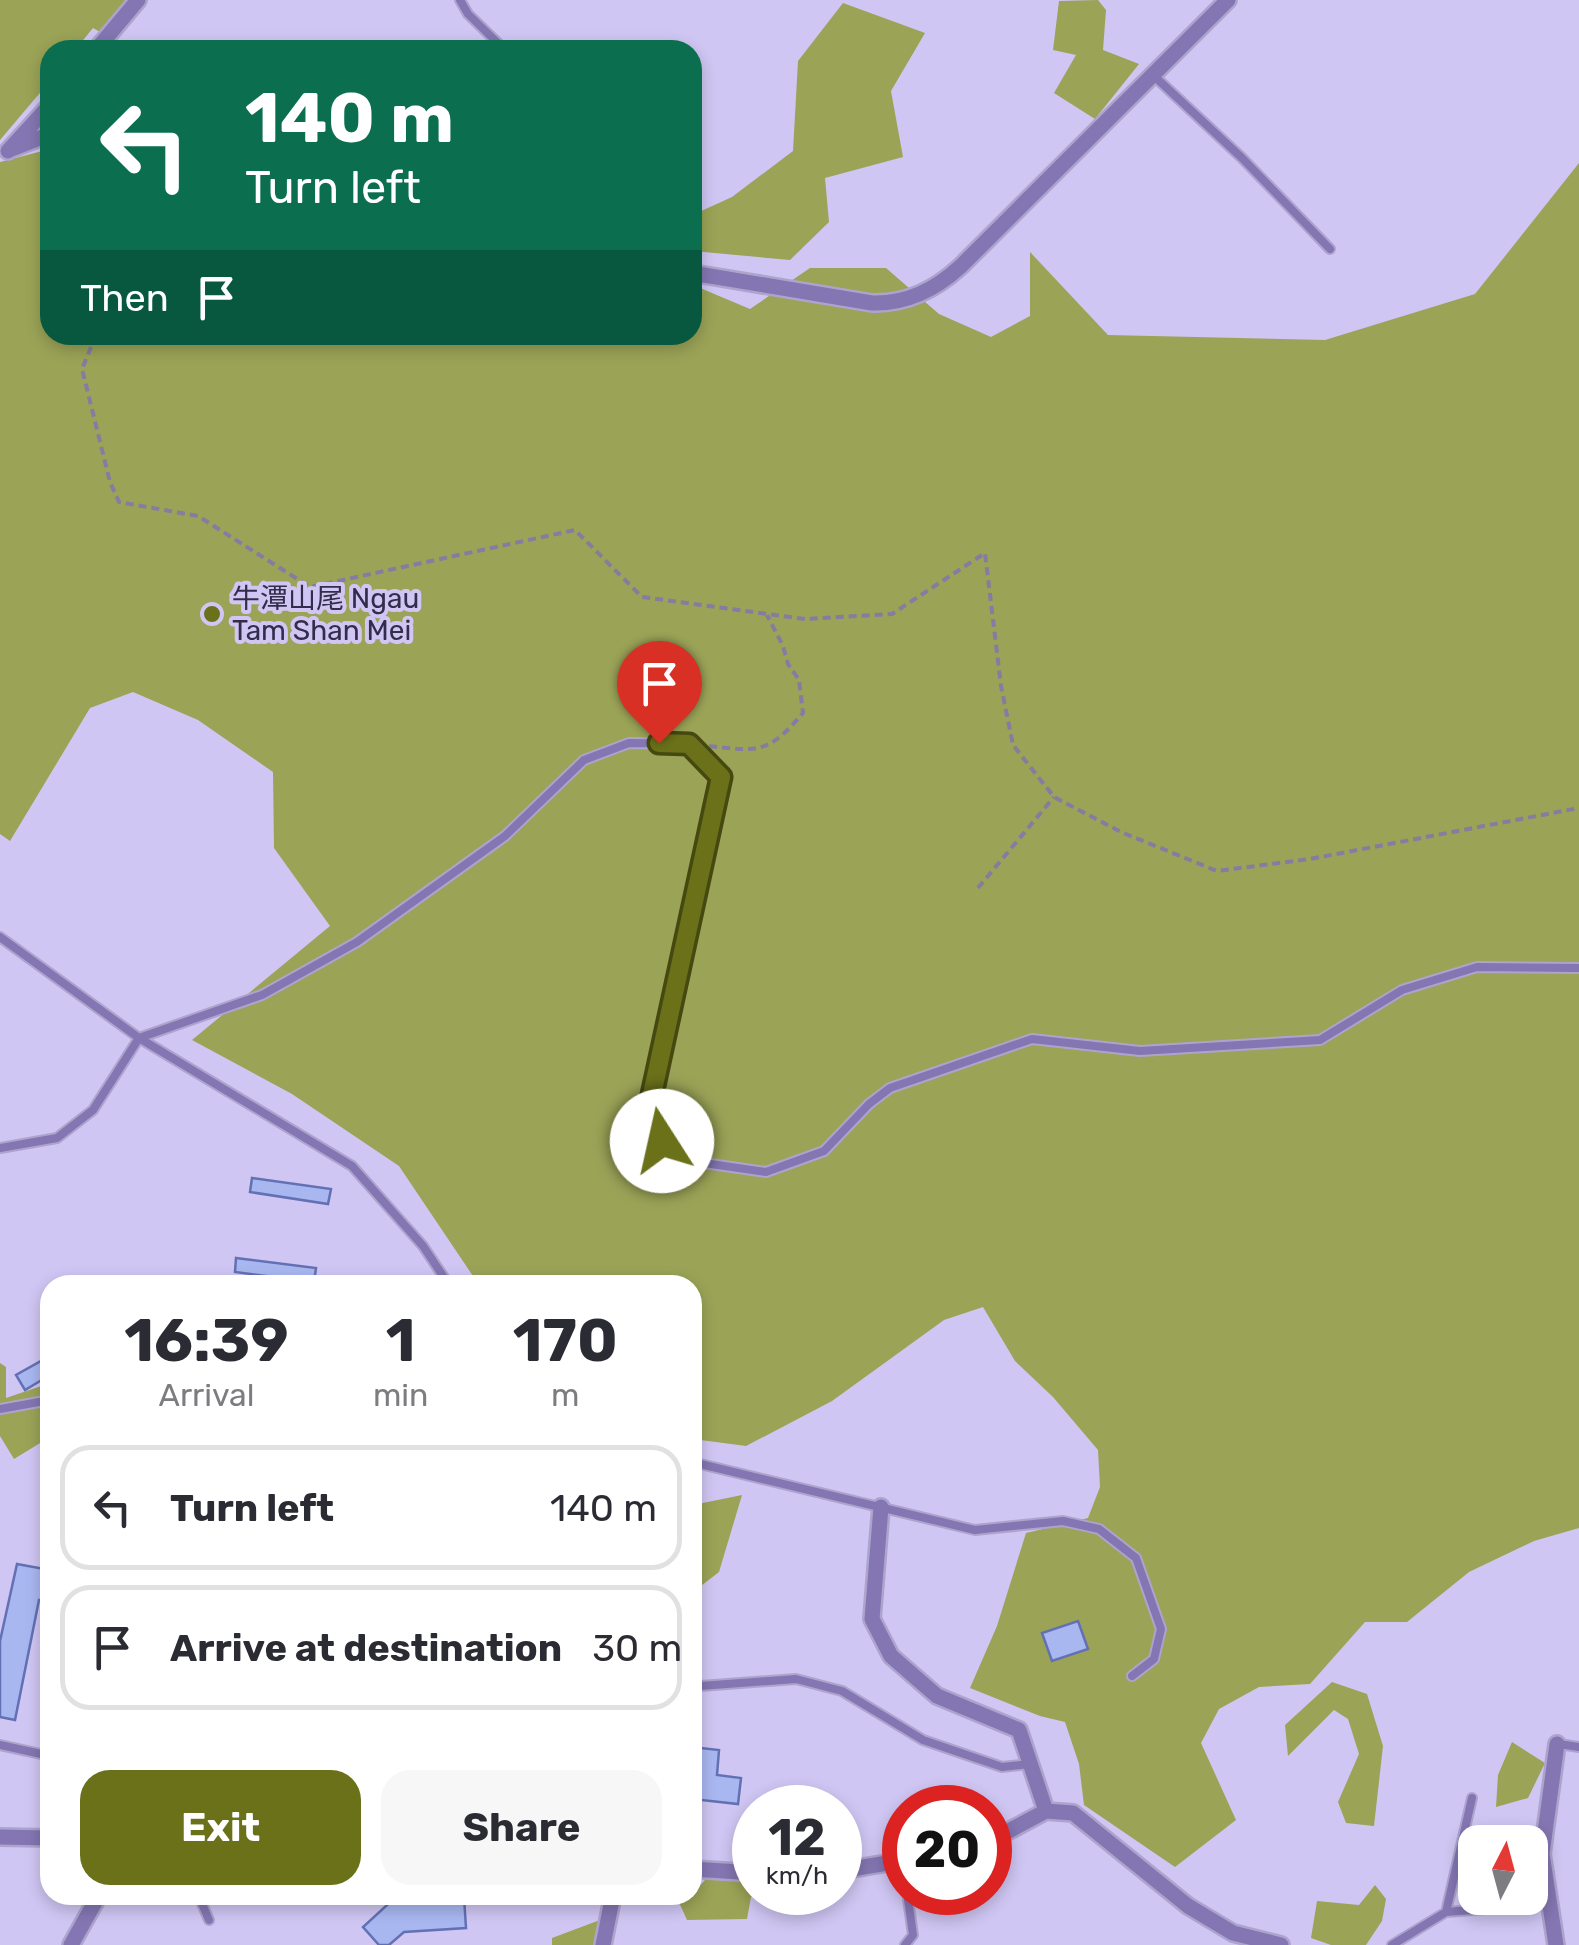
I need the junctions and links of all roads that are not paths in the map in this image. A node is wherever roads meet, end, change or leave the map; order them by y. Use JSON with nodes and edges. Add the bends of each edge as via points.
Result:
{"nodes":[{"id":1,"x":138,"y":0,"type":"edge"},
{"id":2,"x":460,"y":0,"type":"edge"},
{"id":3,"x":1228,"y":0,"type":"edge"},
{"id":4,"x":104,"y":40,"type":"edge"},
{"id":5,"x":495,"y":40,"type":"edge"},
{"id":6,"x":1153,"y":75,"type":"junction"},
{"id":7,"x":40,"y":115,"type":"edge"},
{"id":8,"x":40,"y":138,"type":"edge"},
{"id":9,"x":4,"y":152,"type":"edge"},
{"id":10,"x":1330,"y":249,"type":"dead end"},
{"id":11,"x":702,"y":275,"type":"edge"},
{"id":12,"x":0,"y":937,"type":"edge"},
{"id":13,"x":1579,"y":968,"type":"edge"},
{"id":14,"x":139,"y":1038,"type":"junction"},
{"id":15,"x":0,"y":1148,"type":"edge"},
{"id":16,"x":443,"y":1275,"type":"edge"},
{"id":17,"x":40,"y":1402,"type":"edge"},
{"id":18,"x":0,"y":1409,"type":"edge"},
{"id":19,"x":702,"y":1464,"type":"edge"},
{"id":20,"x":882,"y":1507,"type":"junction"},
{"id":21,"x":1132,"y":1676,"type":"dead end"},
{"id":22,"x":702,"y":1686,"type":"edge"},
{"id":23,"x":1558,"y":1744,"type":"joint"},
{"id":24,"x":0,"y":1745,"type":"edge"},
{"id":25,"x":1579,"y":1747,"type":"edge"},
{"id":26,"x":40,"y":1754,"type":"edge"},
{"id":27,"x":1030,"y":1764,"type":"junction"},
{"id":28,"x":1472,"y":1798,"type":"dead end"},
{"id":29,"x":1046,"y":1811,"type":"junction"},
{"id":30,"x":1012,"y":1829,"type":"edge"},
{"id":31,"x":0,"y":1837,"type":"edge"},
{"id":32,"x":40,"y":1838,"type":"edge"},
{"id":33,"x":702,"y":1870,"type":"edge"},
{"id":34,"x":732,"y":1872,"type":"edge"},
{"id":35,"x":93,"y":1905,"type":"edge"},
{"id":36,"x":202,"y":1905,"type":"edge"},
{"id":37,"x":611,"y":1905,"type":"edge"},
{"id":38,"x":1458,"y":1911,"type":"edge"},
{"id":39,"x":1446,"y":1912,"type":"junction"},
{"id":40,"x":911,"y":1915,"type":"edge"},
{"id":41,"x":209,"y":1920,"type":"dead end"},
{"id":42,"x":913,"y":1935,"type":"junction"},
{"id":43,"x":71,"y":1945,"type":"edge"},
{"id":44,"x":602,"y":1945,"type":"edge"},
{"id":45,"x":905,"y":1945,"type":"edge"},
{"id":46,"x":923,"y":1945,"type":"edge"},
{"id":47,"x":1281,"y":1945,"type":"edge"},
{"id":48,"x":1392,"y":1945,"type":"edge"},
{"id":49,"x":1556,"y":1945,"type":"edge"}],
"edges":[{"from":1,"to":4,"type":"street"},
{"from":2,"to":5,"type":"lane"},
{"from":3,"to":6,"type":"street"},
{"from":6,"to":10,"type":"lane"},
{"from":6,"to":11,"type":"street","via":[[961,266],[925,292],[872,303]]},
{"from":7,"to":9,"type":"street"},
{"from":8,"to":9,"type":"street"},
{"from":12,"to":14,"type":"lane"},
{"from":13,"to":14,"type":"lane","via":[[1477,967],[1402,990],[1320,1040],[1140,1051],[1032,1038],[890,1088],[824,1151],[781,1167],[766,1172],[697,1162],[662,1141],[650,1104],[721,777],[689,744],[628,743],[584,760],[505,836],[357,942],[262,995]]},
{"from":14,"to":15,"type":"lane","via":[[93,1110],[56,1138]]},
{"from":14,"to":16,"type":"lane","via":[[352,1166]]},
{"from":17,"to":18,"type":"lane"},
{"from":19,"to":20,"type":"lane"},
{"from":20,"to":21,"type":"lane","via":[[974,1530],[1063,1521],[1099,1529],[1136,1558],[1161,1629],[1154,1659]]},
{"from":20,"to":27,"type":"street","via":[[872,1619],[891,1656],[936,1696],[1019,1730]]},
{"from":22,"to":27,"type":"lane","via":[[796,1679],[842,1691],[924,1740],[1002,1767]]},
{"from":23,"to":25,"type":"lane"},
{"from":23,"to":49,"type":"street","via":[[1542,1854]]},
{"from":24,"to":26,"type":"lane"},
{"from":27,"to":29,"type":"street"},
{"from":28,"to":39,"type":"lane"},
{"from":29,"to":30,"type":"street"},
{"from":29,"to":47,"type":"street","via":[[1073,1813],[1188,1906],[1234,1933]]},
{"from":31,"to":32,"type":"street"},
{"from":33,"to":34,"type":"street"},
{"from":35,"to":43,"type":"street"},
{"from":36,"to":41,"type":"lane"},
{"from":37,"to":44,"type":"street"},
{"from":38,"to":39,"type":"lane"},
{"from":39,"to":48,"type":"lane"},
{"from":40,"to":42,"type":"lane"},
{"from":42,"to":45,"type":"lane"},
{"from":42,"to":46,"type":"lane"}]}
